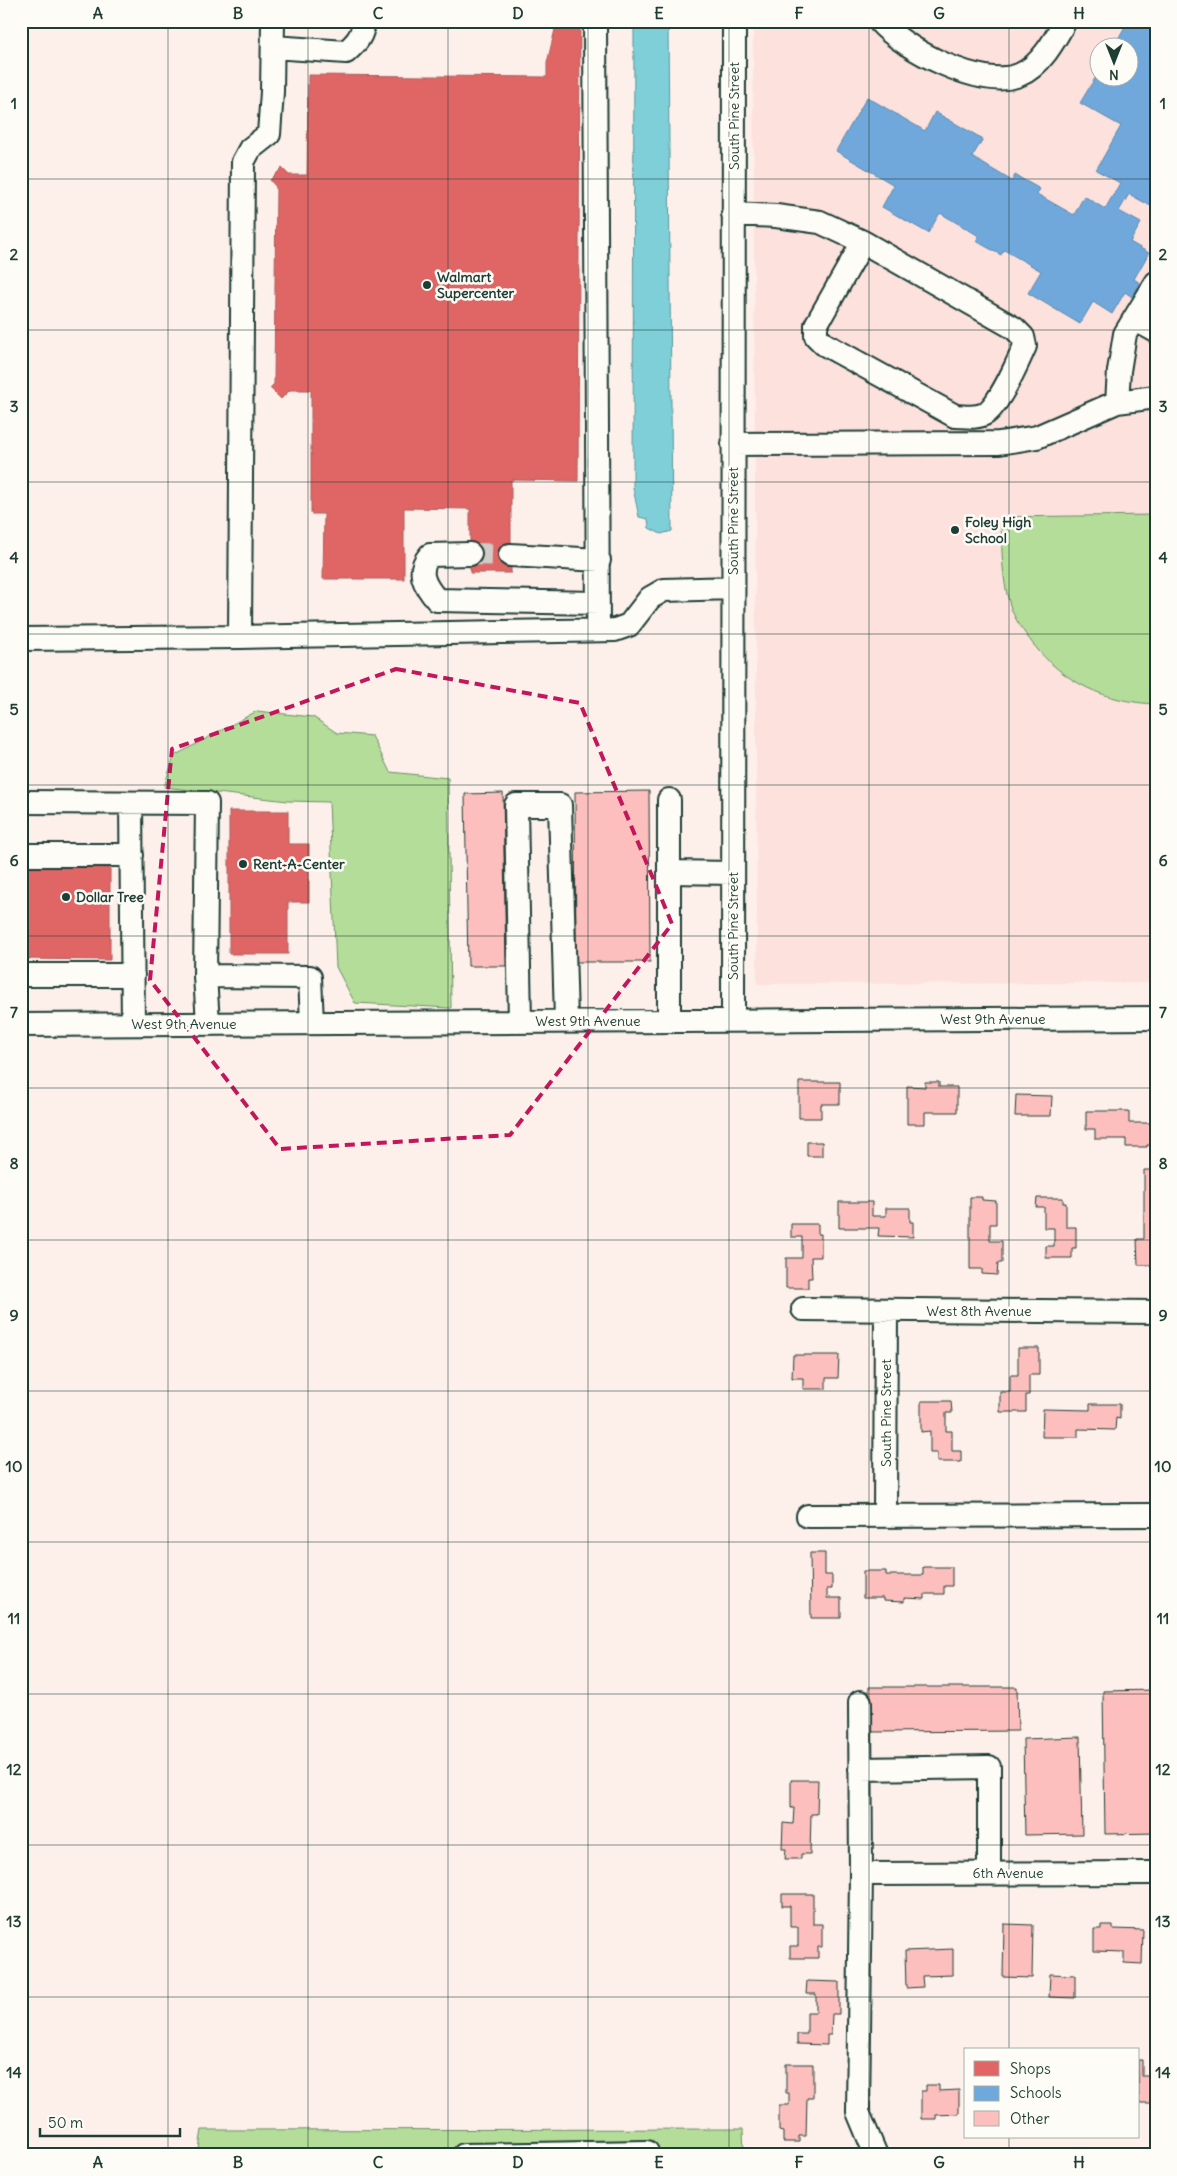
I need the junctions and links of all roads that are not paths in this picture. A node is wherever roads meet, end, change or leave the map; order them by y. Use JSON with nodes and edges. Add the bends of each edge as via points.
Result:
{"nodes":[{"id":1,"x":273,"y":21,"type":"edge"},
{"id":2,"x":363,"y":21,"type":"edge"},
{"id":3,"x":595,"y":21,"type":"edge"},
{"id":4,"x":734,"y":21,"type":"edge"},
{"id":5,"x":879,"y":21,"type":"edge"},
{"id":6,"x":1066,"y":21,"type":"edge"},
{"id":7,"x":273,"y":47,"type":"junction"},
{"id":8,"x":733,"y":214,"type":"junction"},
{"id":9,"x":863,"y":242,"type":"junction"},
{"id":10,"x":1156,"y":283,"type":"edge"},
{"id":11,"x":1134,"y":319,"type":"junction"},
{"id":12,"x":1156,"y":331,"type":"edge"},
{"id":13,"x":1156,"y":397,"type":"edge"},
{"id":14,"x":1118,"y":402,"type":"junction"},
{"id":15,"x":733,"y":444,"type":"junction"},
{"id":16,"x":470,"y":554,"type":"tunnel mouth"},
{"id":17,"x":510,"y":555,"type":"tunnel mouth"},
{"id":18,"x":599,"y":560,"type":"junction"},
{"id":19,"x":733,"y":588,"type":"junction"},
{"id":20,"x":598,"y":603,"type":"junction"},
{"id":21,"x":598,"y":630,"type":"junction"},
{"id":22,"x":240,"y":636,"type":"junction"},
{"id":23,"x":21,"y":639,"type":"edge"},
{"id":24,"x":669,"y":800,"type":"dead end"},
{"id":25,"x":21,"y":802,"type":"edge"},
{"id":26,"x":131,"y":803,"type":"junction"},
{"id":27,"x":132,"y":854,"type":"junction"},
{"id":28,"x":21,"y":855,"type":"edge"},
{"id":29,"x":669,"y":872,"type":"junction"},
{"id":30,"x":733,"y":873,"type":"junction"},
{"id":31,"x":21,"y":974,"type":"edge"},
{"id":32,"x":133,"y":975,"type":"junction"},
{"id":33,"x":205,"y":976,"type":"junction"},
{"id":34,"x":1156,"y":1018,"type":"edge"},
{"id":35,"x":566,"y":1020,"type":"junction"},
{"id":36,"x":733,"y":1020,"type":"junction"},
{"id":37,"x":669,"y":1021,"type":"junction"},
{"id":38,"x":520,"y":1022,"type":"junction"},
{"id":39,"x":312,"y":1023,"type":"junction"},
{"id":40,"x":133,"y":1024,"type":"junction"},
{"id":41,"x":208,"y":1024,"type":"junction"},
{"id":42,"x":21,"y":1025,"type":"edge"},
{"id":43,"x":803,"y":1309,"type":"dead end"},
{"id":44,"x":886,"y":1310,"type":"junction"},
{"id":45,"x":1156,"y":1312,"type":"edge"},
{"id":46,"x":885,"y":1515,"type":"junction"},
{"id":47,"x":1156,"y":1515,"type":"edge"},
{"id":48,"x":808,"y":1516,"type":"dead end"},
{"id":49,"x":860,"y":1702,"type":"dead end"},
{"id":50,"x":860,"y":1769,"type":"junction"},
{"id":51,"x":988,"y":1873,"type":"junction"},
{"id":52,"x":1156,"y":1873,"type":"edge"},
{"id":53,"x":861,"y":1874,"type":"junction"},
{"id":54,"x":647,"y":2152,"type":"dead end"},
{"id":55,"x":464,"y":2155,"type":"edge"},
{"id":56,"x":876,"y":2155,"type":"edge"}],
"edges":[{"from":1,"to":7,"type":"street"},
{"from":2,"to":7,"type":"street","via":[[358,42],[346,52]]},
{"from":3,"to":18,"type":"street"},
{"from":4,"to":8,"type":"street","name":"South Pine Street"},
{"from":5,"to":6,"type":"street","via":[[913,49],[942,63],[991,79],[1019,75],[1039,60]]},
{"from":7,"to":22,"type":"street","via":[[269,134],[250,149],[243,162]]},
{"from":8,"to":9,"type":"street","via":[[820,222]]},
{"from":8,"to":15,"type":"street","name":"South Pine Street"},
{"from":9,"to":9,"type":"street","via":[[1014,328],[1023,337],[1025,346],[1022,354],[995,404],[985,414],[955,416],[824,344],[816,336],[816,325]]},
{"from":10,"to":11,"type":"street"},
{"from":11,"to":12,"type":"street"},
{"from":11,"to":14,"type":"street","via":[[1125,334]]},
{"from":13,"to":14,"type":"street"},
{"from":14,"to":15,"type":"street","via":[[1037,437],[999,443]]},
{"from":15,"to":19,"type":"street","name":"South Pine Street"},
{"from":16,"to":20,"type":"street","via":[[430,555],[423,563],[427,589],[436,600]]},
{"from":17,"to":18,"type":"street"},
{"from":18,"to":20,"type":"street"},
{"from":19,"to":21,"type":"street","via":[[664,590],[650,598],[628,625],[614,630]]},
{"from":19,"to":30,"type":"street","name":"South Pine Street"},
{"from":20,"to":21,"type":"street"},
{"from":21,"to":22,"type":"street"},
{"from":22,"to":23,"type":"street"},
{"from":24,"to":29,"type":"street"},
{"from":25,"to":26,"type":"street"},
{"from":26,"to":27,"type":"street"},
{"from":26,"to":33,"type":"street","via":[[207,803]]},
{"from":27,"to":28,"type":"street"},
{"from":27,"to":32,"type":"street"},
{"from":29,"to":30,"type":"street"},
{"from":29,"to":37,"type":"street"},
{"from":30,"to":36,"type":"street","name":"South Pine Street"},
{"from":31,"to":32,"type":"street"},
{"from":32,"to":40,"type":"street"},
{"from":33,"to":39,"type":"street","via":[[310,977]]},
{"from":33,"to":41,"type":"street"},
{"from":34,"to":36,"type":"street","name":"West 9th Avenue"},
{"from":35,"to":37,"type":"street","name":"West 9th Avenue"},
{"from":35,"to":38,"type":"street","name":"West 9th Avenue"},
{"from":35,"to":38,"type":"street","via":[[560,805],[516,805]]},
{"from":36,"to":37,"type":"street","name":"West 9th Avenue"},
{"from":38,"to":39,"type":"street","name":"West 9th Avenue"},
{"from":39,"to":41,"type":"street","name":"West 9th Avenue"},
{"from":40,"to":41,"type":"street","name":"West 9th Avenue"},
{"from":40,"to":42,"type":"street","name":"West 9th Avenue"},
{"from":43,"to":44,"type":"street","name":"West 8th Avenue"},
{"from":44,"to":45,"type":"street","name":"West 8th Avenue"},
{"from":44,"to":46,"type":"street","name":"South Pine Street"},
{"from":46,"to":47,"type":"street"},
{"from":46,"to":48,"type":"street"},
{"from":49,"to":50,"type":"street"},
{"from":50,"to":51,"type":"street","via":[[989,1767]]},
{"from":50,"to":53,"type":"street"},
{"from":51,"to":52,"type":"street","name":"6th Avenue"},
{"from":51,"to":53,"type":"street","name":"6th Avenue"},
{"from":53,"to":56,"type":"street","via":[[858,2112]]},
{"from":54,"to":55,"type":"street"}]}
